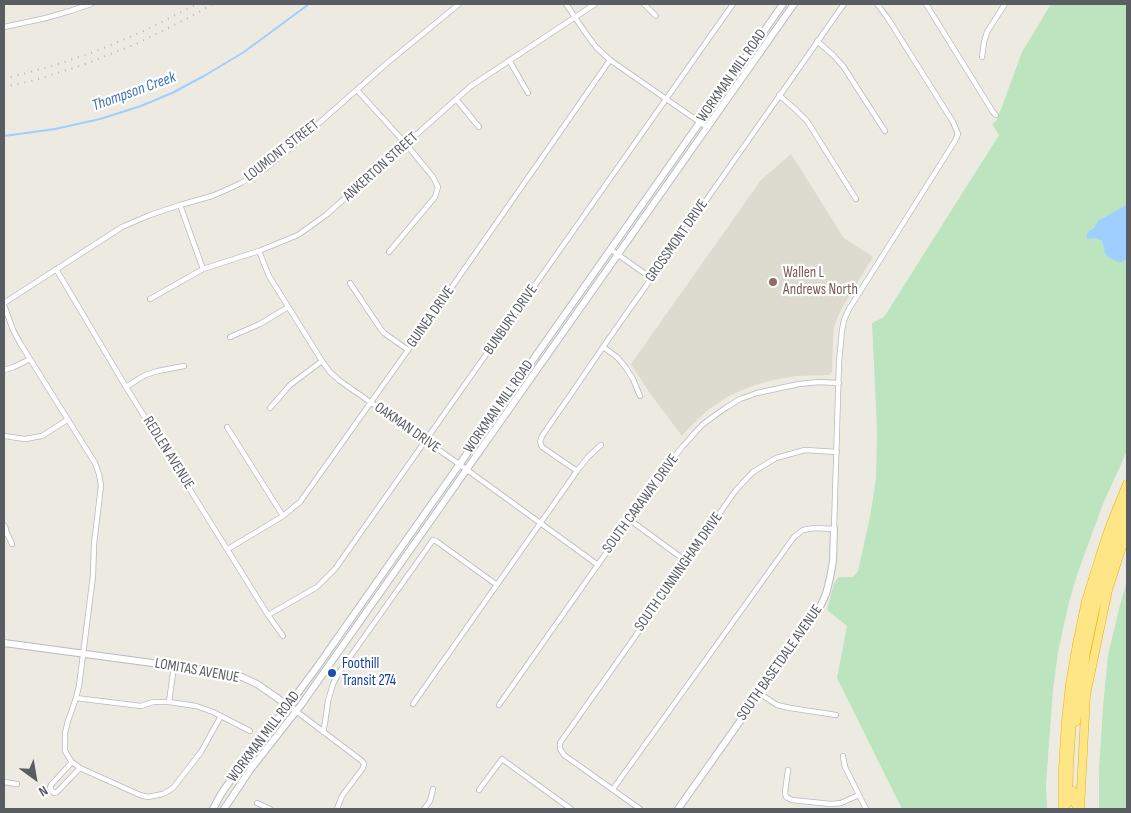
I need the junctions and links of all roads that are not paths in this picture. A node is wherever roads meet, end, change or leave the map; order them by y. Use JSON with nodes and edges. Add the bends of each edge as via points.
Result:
{"nodes":[{"id":1,"x":91,"y":4,"type":"edge"},
{"id":2,"x":459,"y":4,"type":"edge"},
{"id":3,"x":566,"y":4,"type":"edge"},
{"id":4,"x":595,"y":4,"type":"edge"},
{"id":5,"x":644,"y":4,"type":"edge"},
{"id":6,"x":733,"y":4,"type":"edge"},
{"id":7,"x":783,"y":4,"type":"edge"},
{"id":8,"x":794,"y":4,"type":"edge"},
{"id":9,"x":844,"y":4,"type":"edge"},
{"id":10,"x":877,"y":4,"type":"edge"},
{"id":11,"x":926,"y":4,"type":"edge"},
{"id":12,"x":1002,"y":5,"type":"edge"},
{"id":13,"x":656,"y":16,"type":"dead end"},
{"id":14,"x":574,"y":17,"type":"junction"},
{"id":15,"x":4,"y":27,"type":"edge"},
{"id":16,"x":817,"y":41,"type":"junction"},
{"id":17,"x":982,"y":57,"type":"dead end"},
{"id":18,"x":509,"y":60,"type":"junction"},
{"id":19,"x":610,"y":60,"type":"junction"},
{"id":20,"x":357,"y":90,"type":"junction"},
{"id":21,"x":528,"y":93,"type":"dead end"},
{"id":22,"x":779,"y":95,"type":"junction"},
{"id":23,"x":456,"y":99,"type":"junction"},
{"id":24,"x":667,"y":100,"type":"junction"},
{"id":25,"x":996,"y":115,"type":"dead end"},
{"id":26,"x":699,"y":122,"type":"junction"},
{"id":27,"x":478,"y":127,"type":"dead end"},
{"id":28,"x":708,"y":128,"type":"junction"},
{"id":29,"x":885,"y":131,"type":"dead end"},
{"id":30,"x":406,"y":144,"type":"junction"},
{"id":31,"x":856,"y":199,"type":"dead end"},
{"id":32,"x":180,"y":205,"type":"junction"},
{"id":33,"x":610,"y":249,"type":"junction"},
{"id":34,"x":259,"y":251,"type":"junction"},
{"id":35,"x":389,"y":252,"type":"dead end"},
{"id":36,"x":619,"y":255,"type":"junction"},
{"id":37,"x":56,"y":269,"type":"junction"},
{"id":38,"x":203,"y":269,"type":"junction"},
{"id":39,"x":652,"y":278,"type":"junction"},
{"id":40,"x":350,"y":283,"type":"dead end"},
{"id":41,"x":150,"y":299,"type":"dead end"},
{"id":42,"x":4,"y":304,"type":"edge"},
{"id":43,"x":288,"y":307,"type":"junction"},
{"id":44,"x":230,"y":337,"type":"dead end"},
{"id":45,"x":602,"y":347,"type":"junction"},
{"id":46,"x":408,"y":350,"type":"junction"},
{"id":47,"x":30,"y":359,"type":"junction"},
{"id":48,"x":322,"y":361,"type":"junction"},
{"id":49,"x":184,"y":366,"type":"dead end"},
{"id":50,"x":4,"y":370,"type":"edge"},
{"id":51,"x":839,"y":383,"type":"junction"},
{"id":52,"x":126,"y":387,"type":"junction"},
{"id":53,"x":640,"y":396,"type":"dead end"},
{"id":54,"x":371,"y":402,"type":"junction"},
{"id":55,"x":270,"y":408,"type":"dead end"},
{"id":56,"x":67,"y":420,"type":"junction"},
{"id":57,"x":226,"y":427,"type":"dead end"},
{"id":58,"x":4,"y":436,"type":"edge"},
{"id":59,"x":426,"y":442,"type":"junction"},
{"id":60,"x":601,"y":445,"type":"dead end"},
{"id":61,"x":837,"y":452,"type":"junction"},
{"id":62,"x":459,"y":464,"type":"junction"},
{"id":63,"x":467,"y":470,"type":"junction"},
{"id":64,"x":577,"y":470,"type":"junction"},
{"id":65,"x":1127,"y":484,"type":"edge"},
{"id":66,"x":1127,"y":497,"type":"edge"},
{"id":67,"x":1127,"y":512,"type":"edge"},
{"id":68,"x":283,"y":516,"type":"junction"},
{"id":69,"x":630,"y":520,"type":"junction"},
{"id":70,"x":539,"y":523,"type":"junction"},
{"id":71,"x":4,"y":525,"type":"edge"},
{"id":72,"x":834,"y":529,"type":"junction"},
{"id":73,"x":1127,"y":531,"type":"edge"},
{"id":74,"x":5,"y":533,"type":"edge"},
{"id":75,"x":12,"y":544,"type":"dead end"},
{"id":76,"x":228,"y":549,"type":"junction"},
{"id":77,"x":686,"y":561,"type":"junction"},
{"id":78,"x":598,"y":565,"type":"junction"},
{"id":79,"x":497,"y":585,"type":"junction"},
{"id":80,"x":268,"y":615,"type":"junction"},
{"id":81,"x":283,"y":636,"type":"dead end"},
{"id":82,"x":4,"y":643,"type":"edge"},
{"id":83,"x":83,"y":654,"type":"junction"},
{"id":84,"x":174,"y":666,"type":"junction"},
{"id":85,"x":759,"y":693,"type":"junction"},
{"id":86,"x":76,"y":698,"type":"junction"},
{"id":87,"x":169,"y":702,"type":"junction"},
{"id":88,"x":413,"y":704,"type":"dead end"},
{"id":89,"x":288,"y":705,"type":"junction"},
{"id":90,"x":499,"y":705,"type":"dead end"},
{"id":91,"x":296,"y":711,"type":"junction"},
{"id":92,"x":836,"y":715,"type":"dead end"},
{"id":93,"x":221,"y":716,"type":"junction"},
{"id":94,"x":250,"y":731,"type":"dead end"},
{"id":95,"x":323,"y":732,"type":"junction"},
{"id":96,"x":843,"y":756,"type":"dead end"},
{"id":97,"x":72,"y":762,"type":"junction"},
{"id":98,"x":80,"y":768,"type":"junction"},
{"id":99,"x":788,"y":770,"type":"dead end"},
{"id":100,"x":4,"y":782,"type":"edge"},
{"id":101,"x":17,"y":784,"type":"dead end"},
{"id":102,"x":433,"y":789,"type":"dead end"},
{"id":103,"x":612,"y":789,"type":"junction"},
{"id":104,"x":479,"y":790,"type":"dead end"},
{"id":105,"x":859,"y":795,"type":"junction"},
{"id":106,"x":1071,"y":796,"type":"junction"},
{"id":107,"x":257,"y":803,"type":"dead end"},
{"id":108,"x":213,"y":809,"type":"edge"},
{"id":109,"x":224,"y":809,"type":"edge"},
{"id":110,"x":270,"y":809,"type":"edge"},
{"id":111,"x":337,"y":809,"type":"edge"},
{"id":112,"x":424,"y":809,"type":"edge"},
{"id":113,"x":571,"y":809,"type":"edge"},
{"id":114,"x":640,"y":809,"type":"edge"},
{"id":115,"x":678,"y":809,"type":"edge"},
{"id":116,"x":866,"y":809,"type":"edge"},
{"id":117,"x":1063,"y":809,"type":"edge"},
{"id":118,"x":1080,"y":809,"type":"edge"}],
"edges":[{"from":1,"to":15,"type":"street"},
{"from":2,"to":20,"type":"street","name":"LOUMONT STREET"},
{"from":3,"to":14,"type":"street"},
{"from":4,"to":14,"type":"street","name":"ANKERTON STREET"},
{"from":5,"to":13,"type":"street"},
{"from":6,"to":24,"type":"street","name":"BUNBURY DRIVE"},
{"from":7,"to":26,"type":"main road","name":"WORKMAN MILL ROAD"},
{"from":8,"to":28,"type":"main road","name":"WORKMAN MILL ROAD"},
{"from":9,"to":16,"type":"street","name":"GROSSMONT DRIVE"},
{"from":10,"to":51,"type":"street","name":"SOUTH BASETDALE AVENUE","via":[[958,134],[849,309],[842,330]]},
{"from":11,"to":25,"type":"street"},
{"from":12,"to":17,"type":"street","via":[[987,32]]},
{"from":14,"to":18,"type":"street","name":"ANKERTON STREET"},
{"from":14,"to":19,"type":"street"},
{"from":16,"to":22,"type":"street","name":"GROSSMONT DRIVE"},
{"from":16,"to":29,"type":"street","via":[[843,66]]},
{"from":18,"to":21,"type":"street"},
{"from":18,"to":23,"type":"street","name":"ANKERTON STREET"},
{"from":19,"to":24,"type":"street"},
{"from":19,"to":46,"type":"street","name":"GUINEA DRIVE"},
{"from":20,"to":30,"type":"street"},
{"from":20,"to":32,"type":"street","name":"LOUMONT STREET","via":[[265,169],[212,196]]},
{"from":22,"to":31,"type":"street","via":[[806,121]]},
{"from":22,"to":39,"type":"street","name":"GROSSMONT DRIVE"},
{"from":23,"to":27,"type":"street"},
{"from":23,"to":30,"type":"street","name":"ANKERTON STREET"},
{"from":24,"to":26,"type":"street"},
{"from":24,"to":59,"type":"street","name":"BUNBURY DRIVE"},
{"from":26,"to":28,"type":"street"},
{"from":26,"to":33,"type":"main road","name":"WORKMAN MILL ROAD"},
{"from":28,"to":36,"type":"main road","name":"WORKMAN MILL ROAD"},
{"from":30,"to":34,"type":"street","name":"ANKERTON STREET","via":[[326,215],[298,235]]},
{"from":30,"to":35,"type":"street","via":[[438,187],[435,197]]},
{"from":32,"to":37,"type":"street","name":"LOUMONT STREET","via":[[122,228]]},
{"from":32,"to":38,"type":"street"},
{"from":33,"to":36,"type":"street"},
{"from":33,"to":62,"type":"main road","name":"WORKMAN MILL ROAD"},
{"from":34,"to":38,"type":"street","name":"ANKERTON STREET"},
{"from":34,"to":43,"type":"street","name":"OAKMAN DRIVE","via":[[269,276]]},
{"from":36,"to":39,"type":"street"},
{"from":36,"to":63,"type":"main road","name":"WORKMAN MILL ROAD"},
{"from":37,"to":42,"type":"street","name":"LOUMONT STREET"},
{"from":37,"to":52,"type":"street","name":"REDLEN AVENUE"},
{"from":38,"to":41,"type":"street","name":"ANKERTON STREET"},
{"from":39,"to":45,"type":"street","name":"GROSSMONT DRIVE"},
{"from":40,"to":46,"type":"street","via":[[384,333]]},
{"from":42,"to":47,"type":"street","via":[[13,330]]},
{"from":43,"to":44,"type":"street"},
{"from":43,"to":48,"type":"street","name":"OAKMAN DRIVE"},
{"from":45,"to":53,"type":"street","via":[[626,368]]},
{"from":45,"to":64,"type":"street","name":"GROSSMONT DRIVE","via":[[540,442],[542,447]]},
{"from":46,"to":54,"type":"street","name":"GUINEA DRIVE"},
{"from":47,"to":50,"type":"street"},
{"from":47,"to":56,"type":"street"},
{"from":48,"to":54,"type":"street","name":"OAKMAN DRIVE","via":[[340,381]]},
{"from":48,"to":55,"type":"street","via":[[290,385]]},
{"from":49,"to":52,"type":"street","via":[[145,375]]},
{"from":51,"to":61,"type":"street","name":"SOUTH BASETDALE AVENUE"},
{"from":51,"to":69,"type":"street","name":"SOUTH CARAWAY DRIVE","via":[[819,382],[777,388],[740,399],[727,407],[702,425],[683,446]]},
{"from":52,"to":76,"type":"street","name":"REDLEN AVENUE"},
{"from":54,"to":59,"type":"street","name":"OAKMAN DRIVE"},
{"from":54,"to":68,"type":"street","name":"GUINEA DRIVE","via":[[300,502]]},
{"from":56,"to":58,"type":"street","via":[[42,436],[25,439]]},
{"from":56,"to":83,"type":"street","via":[[95,464],[101,486]]},
{"from":57,"to":68,"type":"street"},
{"from":59,"to":62,"type":"street","name":"OAKMAN DRIVE"},
{"from":59,"to":80,"type":"street","name":"BUNBURY DRIVE","via":[[336,570],[317,587]]},
{"from":60,"to":64,"type":"street"},
{"from":61,"to":72,"type":"street","name":"SOUTH BASETDALE AVENUE"},
{"from":61,"to":77,"type":"street","name":"SOUTH CUNNINGHAM DRIVE","via":[[804,450],[776,458],[753,472],[736,490]]},
{"from":62,"to":63,"type":"street","name":"OAKMAN DRIVE"},
{"from":62,"to":89,"type":"main road","name":"WORKMAN MILL ROAD"},
{"from":63,"to":70,"type":"street","name":"OAKMAN DRIVE"},
{"from":63,"to":91,"type":"main road","name":"WORKMAN MILL ROAD"},
{"from":64,"to":70,"type":"street"},
{"from":65,"to":106,"type":"highway","via":[[1099,558],[1077,644],[1064,755]]},
{"from":66,"to":106,"type":"highway","via":[[1098,580],[1081,650],[1072,704]]},
{"from":67,"to":106,"type":"highway","via":[[1105,575],[1086,652],[1076,720]]},
{"from":68,"to":76,"type":"street","name":"GUINEA DRIVE"},
{"from":69,"to":77,"type":"street"},
{"from":69,"to":78,"type":"street","name":"SOUTH CARAWAY DRIVE"},
{"from":70,"to":78,"type":"street","name":"OAKMAN DRIVE"},
{"from":70,"to":79,"type":"street"},
{"from":71,"to":74,"type":"street"},
{"from":72,"to":85,"type":"main road","name":"SOUTH BASETDALE AVENUE","via":[[830,578],[818,612]]},
{"from":72,"to":103,"type":"street","via":[[803,530],[794,537]]},
{"from":73,"to":106,"type":"highway","via":[[1108,590],[1086,696]]},
{"from":74,"to":75,"type":"street"},
{"from":76,"to":80,"type":"street","name":"REDLEN AVENUE"},
{"from":77,"to":103,"type":"street","name":"SOUTH CUNNINGHAM DRIVE","via":[[560,743],[564,755]]},
{"from":78,"to":90,"type":"street","name":"SOUTH CARAWAY DRIVE"},
{"from":79,"to":88,"type":"street"},
{"from":79,"to":95,"type":"street","via":[[433,540],[340,671],[328,701]]},
{"from":80,"to":81,"type":"street","name":"REDLEN AVENUE"},
{"from":82,"to":83,"type":"main road","name":"LOMITAS AVENUE"},
{"from":83,"to":84,"type":"main road","name":"LOMITAS AVENUE"},
{"from":83,"to":86,"type":"street"},
{"from":84,"to":87,"type":"street"},
{"from":84,"to":89,"type":"main road","name":"LOMITAS AVENUE","via":[[242,677]]},
{"from":85,"to":92,"type":"street","via":[[777,705]]},
{"from":85,"to":115,"type":"main road","name":"SOUTH BASETDALE AVENUE"},
{"from":86,"to":87,"type":"street","via":[[141,706]]},
{"from":86,"to":97,"type":"street","via":[[65,733],[65,751]]},
{"from":87,"to":93,"type":"street","via":[[204,708]]},
{"from":89,"to":91,"type":"main road","name":"LOMITAS AVENUE"},
{"from":89,"to":108,"type":"main road","name":"WORKMAN MILL ROAD","via":[[245,760]]},
{"from":91,"to":95,"type":"street","name":"LOMITAS AVENUE"},
{"from":91,"to":109,"type":"main road","name":"WORKMAN MILL ROAD"},
{"from":93,"to":94,"type":"street"},
{"from":93,"to":98,"type":"street","via":[[201,752],[173,788],[163,794],[140,795]]},
{"from":95,"to":111,"type":"street","name":"LOMITAS AVENUE","via":[[364,764]]},
{"from":96,"to":105,"type":"street","via":[[845,768]]},
{"from":97,"to":98,"type":"street"},
{"from":97,"to":98,"type":"street","via":[[51,785],[54,793]]},
{"from":99,"to":105,"type":"street","via":[[785,792],[786,797],[792,800],[832,804]]},
{"from":100,"to":101,"type":"street"},
{"from":102,"to":112,"type":"street"},
{"from":103,"to":114,"type":"street"},
{"from":104,"to":113,"type":"street","via":[[502,759]]},
{"from":105,"to":116,"type":"street"},
{"from":106,"to":117,"type":"highway"},
{"from":106,"to":118,"type":"highway"},
{"from":107,"to":110,"type":"street"}]}
